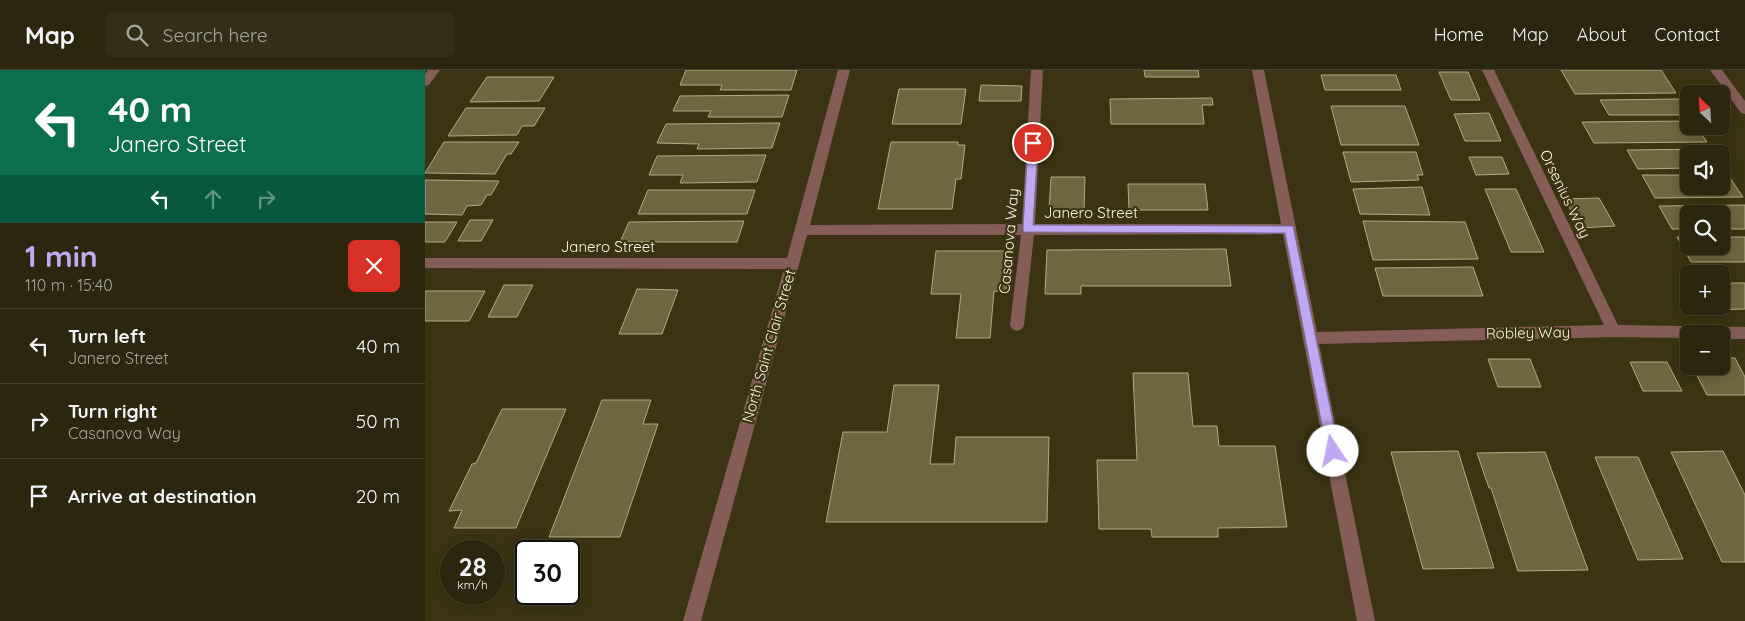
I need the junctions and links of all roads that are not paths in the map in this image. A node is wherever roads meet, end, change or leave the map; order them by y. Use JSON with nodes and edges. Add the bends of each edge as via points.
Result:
{"nodes":[{"id":1,"x":434,"y":70,"type":"edge"},
{"id":2,"x":844,"y":70,"type":"edge"},
{"id":3,"x":1037,"y":70,"type":"edge"},
{"id":4,"x":1258,"y":70,"type":"edge"},
{"id":5,"x":1488,"y":70,"type":"edge"},
{"id":6,"x":1716,"y":70,"type":"edge"},
{"id":7,"x":425,"y":82,"type":"edge"},
{"id":8,"x":1745,"y":110,"type":"edge"},
{"id":9,"x":1028,"y":229,"type":"junction"},
{"id":10,"x":1289,"y":229,"type":"junction"},
{"id":11,"x":802,"y":230,"type":"junction"},
{"id":12,"x":425,"y":263,"type":"edge"},
{"id":13,"x":791,"y":264,"type":"junction"},
{"id":14,"x":1017,"y":325,"type":"dead end"},
{"id":15,"x":1614,"y":331,"type":"junction"},
{"id":16,"x":1745,"y":332,"type":"edge"},
{"id":17,"x":1311,"y":338,"type":"junction"},
{"id":18,"x":692,"y":621,"type":"edge"},
{"id":19,"x":1366,"y":621,"type":"edge"}],
"edges":[{"from":1,"to":7,"type":"street"},
{"from":2,"to":11,"type":"street","name":"North Saint Clair Street"},
{"from":3,"to":9,"type":"street","name":"Casanova Way"},
{"from":4,"to":10,"type":"street"},
{"from":5,"to":15,"type":"street","name":"Orsenius Way"},
{"from":6,"to":8,"type":"street"},
{"from":9,"to":10,"type":"street","name":"Janero Street"},
{"from":9,"to":11,"type":"street","name":"Janero Street"},
{"from":9,"to":14,"type":"street","name":"Casanova Way"},
{"from":10,"to":17,"type":"street"},
{"from":11,"to":13,"type":"street","name":"North Saint Clair Street"},
{"from":12,"to":13,"type":"street","name":"Janero Street"},
{"from":13,"to":18,"type":"street","name":"North Saint Clair Street"},
{"from":15,"to":16,"type":"street","name":"Robley Way"},
{"from":15,"to":17,"type":"street","name":"Robley Way"},
{"from":17,"to":19,"type":"street"}]}
